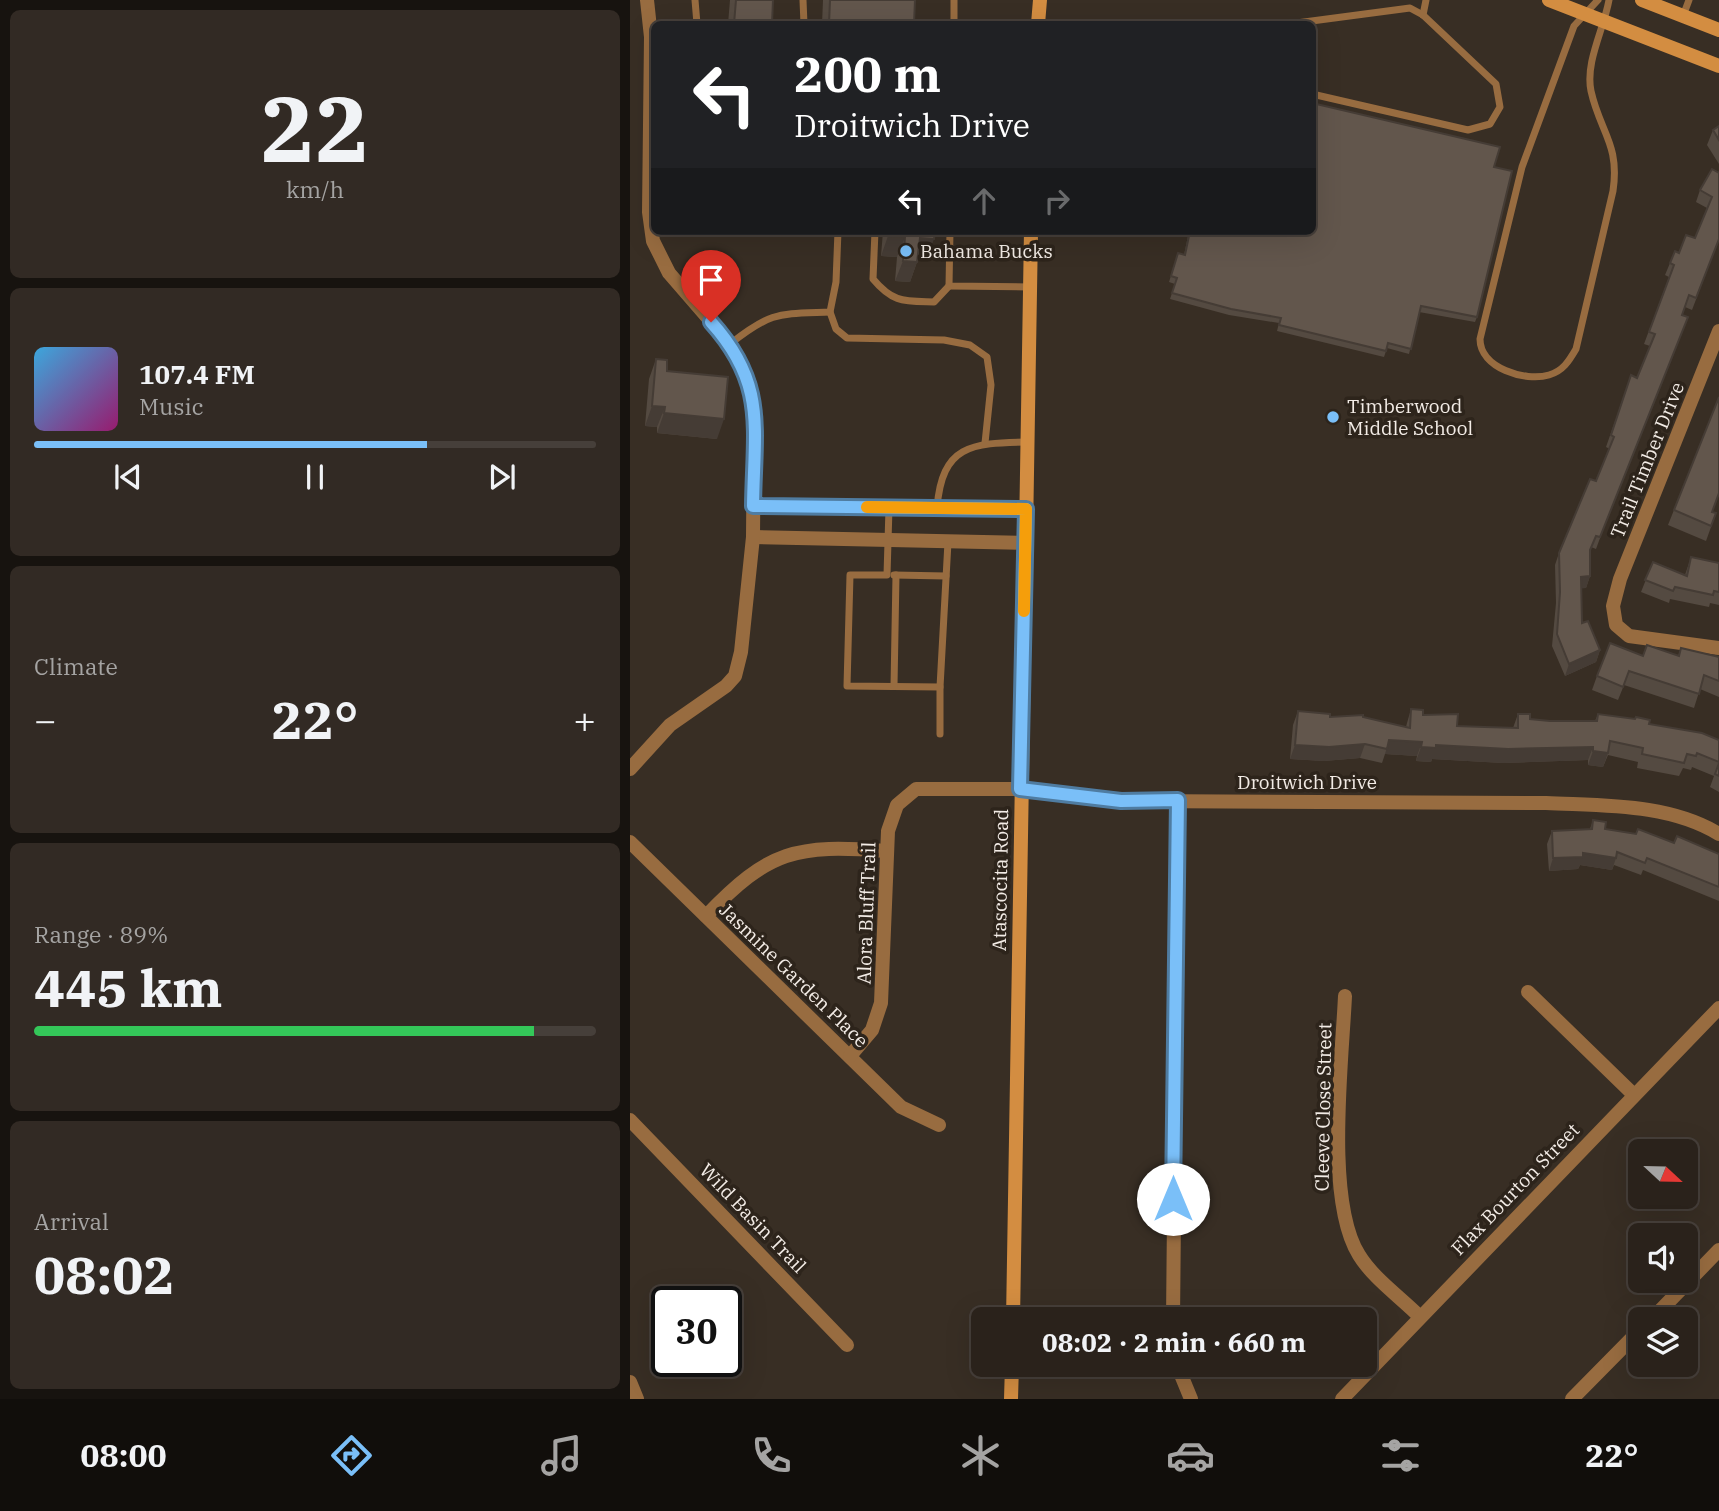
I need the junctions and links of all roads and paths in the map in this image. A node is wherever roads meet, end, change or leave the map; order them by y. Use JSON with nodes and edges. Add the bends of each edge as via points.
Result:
{"nodes":[{"id":1,"x":647,"y":0,"type":"edge"},
{"id":2,"x":695,"y":0,"type":"edge"},
{"id":3,"x":803,"y":0,"type":"edge"},
{"id":4,"x":954,"y":0,"type":"edge"},
{"id":5,"x":1040,"y":0,"type":"edge"},
{"id":6,"x":1396,"y":0,"type":"edge"},
{"id":7,"x":1426,"y":0,"type":"edge"},
{"id":8,"x":1549,"y":0,"type":"edge"},
{"id":9,"x":1598,"y":0,"type":"edge"},
{"id":10,"x":1609,"y":0,"type":"edge"},
{"id":11,"x":1642,"y":0,"type":"edge"},
{"id":12,"x":1688,"y":1,"type":"edge"},
{"id":13,"x":1394,"y":9,"type":"junction"},
{"id":14,"x":1584,"y":12,"type":"junction"},
{"id":15,"x":1423,"y":15,"type":"junction"},
{"id":16,"x":1683,"y":16,"type":"junction"},
{"id":17,"x":1606,"y":20,"type":"junction"},
{"id":18,"x":697,"y":21,"type":"edge"},
{"id":19,"x":804,"y":21,"type":"edge"},
{"id":20,"x":954,"y":21,"type":"edge"},
{"id":21,"x":1038,"y":21,"type":"edge"},
{"id":22,"x":1310,"y":21,"type":"edge"},
{"id":23,"x":1719,"y":30,"type":"edge"},
{"id":24,"x":651,"y":50,"type":"edge"},
{"id":25,"x":1719,"y":66,"type":"edge"},
{"id":26,"x":1316,"y":95,"type":"edge"},
{"id":27,"x":651,"y":153,"type":"edge"},
{"id":28,"x":651,"y":226,"type":"edge"},
{"id":29,"x":652,"y":235,"type":"edge"},
{"id":30,"x":838,"y":235,"type":"edge"},
{"id":31,"x":875,"y":235,"type":"edge"},
{"id":32,"x":950,"y":235,"type":"edge"},
{"id":33,"x":1031,"y":235,"type":"edge"},
{"id":34,"x":949,"y":286,"type":"junction"},
{"id":35,"x":1030,"y":286,"type":"junction"},
{"id":36,"x":830,"y":312,"type":"junction"},
{"id":37,"x":1719,"y":331,"type":"edge"},
{"id":38,"x":730,"y":344,"type":"junction"},
{"id":39,"x":1028,"y":442,"type":"junction"},
{"id":40,"x":985,"y":443,"type":"junction"},
{"id":41,"x":753,"y":506,"type":"junction"},
{"id":42,"x":889,"y":507,"type":"junction"},
{"id":43,"x":937,"y":508,"type":"junction"},
{"id":44,"x":1026,"y":509,"type":"junction"},
{"id":45,"x":753,"y":537,"type":"junction"},
{"id":46,"x":888,"y":540,"type":"junction"},
{"id":47,"x":948,"y":541,"type":"junction"},
{"id":48,"x":1026,"y":543,"type":"junction"},
{"id":49,"x":887,"y":575,"type":"junction"},
{"id":50,"x":896,"y":575,"type":"junction"},
{"id":51,"x":946,"y":576,"type":"junction"},
{"id":52,"x":1719,"y":648,"type":"edge"},
{"id":53,"x":894,"y":686,"type":"junction"},
{"id":54,"x":940,"y":687,"type":"junction"},
{"id":55,"x":940,"y":734,"type":"dead end"},
{"id":56,"x":630,"y":769,"type":"edge"},
{"id":57,"x":1020,"y":789,"type":"junction"},
{"id":58,"x":1178,"y":800,"type":"junction"},
{"id":59,"x":897,"y":804,"type":"joint"},
{"id":60,"x":1719,"y":834,"type":"edge"},
{"id":61,"x":630,"y":842,"type":"edge"},
{"id":62,"x":886,"y":851,"type":"junction"},
{"id":63,"x":706,"y":916,"type":"junction"},
{"id":64,"x":1528,"y":992,"type":"dead end"},
{"id":65,"x":1345,"y":996,"type":"dead end"},
{"id":66,"x":1719,"y":1008,"type":"edge"},
{"id":67,"x":850,"y":1056,"type":"junction"},
{"id":68,"x":1634,"y":1096,"type":"junction"},
{"id":69,"x":630,"y":1120,"type":"edge"},
{"id":70,"x":939,"y":1125,"type":"dead end"},
{"id":71,"x":1719,"y":1250,"type":"edge"},
{"id":72,"x":1013,"y":1307,"type":"edge"},
{"id":73,"x":1173,"y":1307,"type":"edge"},
{"id":74,"x":1664,"y":1307,"type":"edge"},
{"id":75,"x":1419,"y":1316,"type":"junction"},
{"id":76,"x":1628,"y":1343,"type":"edge"},
{"id":77,"x":847,"y":1345,"type":"dead end"},
{"id":78,"x":1012,"y":1377,"type":"edge"},
{"id":79,"x":1182,"y":1377,"type":"edge"},
{"id":80,"x":630,"y":1382,"type":"edge"},
{"id":81,"x":637,"y":1399,"type":"edge"},
{"id":82,"x":1011,"y":1399,"type":"edge"},
{"id":83,"x":1191,"y":1399,"type":"edge"},
{"id":84,"x":1342,"y":1399,"type":"edge"},
{"id":85,"x":1572,"y":1399,"type":"edge"}],
"edges":[{"from":1,"to":24,"type":"street"},
{"from":2,"to":18,"type":"lane"},
{"from":3,"to":19,"type":"lane"},
{"from":4,"to":20,"type":"lane"},
{"from":5,"to":21,"type":"main road"},
{"from":6,"to":13,"type":"lane"},
{"from":7,"to":15,"type":"lane"},
{"from":8,"to":14,"type":"main road"},
{"from":9,"to":14,"type":"lane"},
{"from":10,"to":17,"type":"lane"},
{"from":11,"to":16,"type":"main road"},
{"from":12,"to":16,"type":"lane"},
{"from":13,"to":15,"type":"lane","via":[[1410,8]]},
{"from":13,"to":22,"type":"lane"},
{"from":14,"to":17,"type":"main road"},
{"from":14,"to":17,"type":"lane","via":[[1574,26],[1522,167],[1480,339],[1485,357],[1503,369],[1537,377],[1549,375],[1562,369],[1576,349],[1617,166],[1591,91],[1590,72]]},
{"from":15,"to":26,"type":"lane","via":[[1496,84],[1500,107],[1490,124],[1468,130]]},
{"from":16,"to":23,"type":"main road"},
{"from":17,"to":25,"type":"main road"},
{"from":27,"to":28,"type":"street"},
{"from":29,"to":38,"type":"street","via":[[669,273]]},
{"from":30,"to":36,"type":"lane"},
{"from":31,"to":34,"type":"lane","via":[[873,279],[886,294],[934,302]]},
{"from":32,"to":34,"type":"lane"},
{"from":33,"to":35,"type":"main road","name":"Atascocita Road"},
{"from":34,"to":35,"type":"lane"},
{"from":35,"to":39,"type":"main road","name":"Atascocita Road"},
{"from":36,"to":38,"type":"lane","via":[[762,319]]},
{"from":36,"to":40,"type":"lane","via":[[836,329],[847,338],[944,340],[970,345],[987,357],[991,385]]},
{"from":37,"to":52,"type":"street","name":"Trail Timber Drive","via":[[1613,604],[1616,625],[1629,636]]},
{"from":38,"to":41,"type":"street","via":[[746,371],[753,397]]},
{"from":39,"to":40,"type":"lane"},
{"from":39,"to":44,"type":"main road","name":"Atascocita Road"},
{"from":40,"to":43,"type":"lane","via":[[954,457],[939,479]]},
{"from":41,"to":42,"type":"street"},
{"from":41,"to":45,"type":"street"},
{"from":42,"to":43,"type":"street"},
{"from":42,"to":46,"type":"lane"},
{"from":43,"to":44,"type":"street"},
{"from":44,"to":48,"type":"main road","name":"Atascocita Road"},
{"from":45,"to":46,"type":"street"},
{"from":45,"to":56,"type":"street","via":[[735,676],[677,719]]},
{"from":46,"to":47,"type":"street"},
{"from":46,"to":49,"type":"lane"},
{"from":47,"to":48,"type":"street"},
{"from":47,"to":51,"type":"lane"},
{"from":48,"to":57,"type":"main road","name":"Atascocita Road"},
{"from":49,"to":50,"type":"lane"},
{"from":49,"to":53,"type":"lane","via":[[850,575],[847,686]]},
{"from":50,"to":51,"type":"lane"},
{"from":50,"to":53,"type":"lane"},
{"from":51,"to":54,"type":"lane"},
{"from":53,"to":54,"type":"lane"},
{"from":54,"to":55,"type":"lane"},
{"from":57,"to":58,"type":"street","name":"Droitwich Drive","via":[[1121,801]]},
{"from":57,"to":59,"type":"street","name":"Droitwich Drive","via":[[930,787],[916,789]]},
{"from":57,"to":72,"type":"main road","name":"Atascocita Road"},
{"from":58,"to":60,"type":"street","name":"Droitwich Drive","via":[[1612,807],[1681,817]]},
{"from":58,"to":73,"type":"street"},
{"from":59,"to":62,"type":"street","name":"Alora Bluff Trail"},
{"from":61,"to":63,"type":"street","name":"Jasmine Garden Place"},
{"from":62,"to":63,"type":"street","via":[[825,848],[783,856],[745,877]]},
{"from":62,"to":67,"type":"street","name":"Alora Bluff Trail","via":[[881,1003],[873,1031]]},
{"from":63,"to":67,"type":"street","name":"Jasmine Garden Place"},
{"from":64,"to":68,"type":"street"},
{"from":65,"to":75,"type":"street","name":"Cleeve Close Street","via":[[1342,1214],[1360,1256]]},
{"from":66,"to":68,"type":"street","name":"Flax Bourton Street"},
{"from":67,"to":70,"type":"street","name":"Jasmine Garden Place","via":[[901,1107]]},
{"from":68,"to":75,"type":"street","name":"Flax Bourton Street"},
{"from":69,"to":77,"type":"street","name":"Wild Basin Trail"},
{"from":71,"to":74,"type":"street"},
{"from":75,"to":84,"type":"street","name":"Flax Bourton Street"},
{"from":76,"to":85,"type":"street"},
{"from":78,"to":82,"type":"main road"},
{"from":79,"to":83,"type":"street"},
{"from":80,"to":81,"type":"street"}]}
